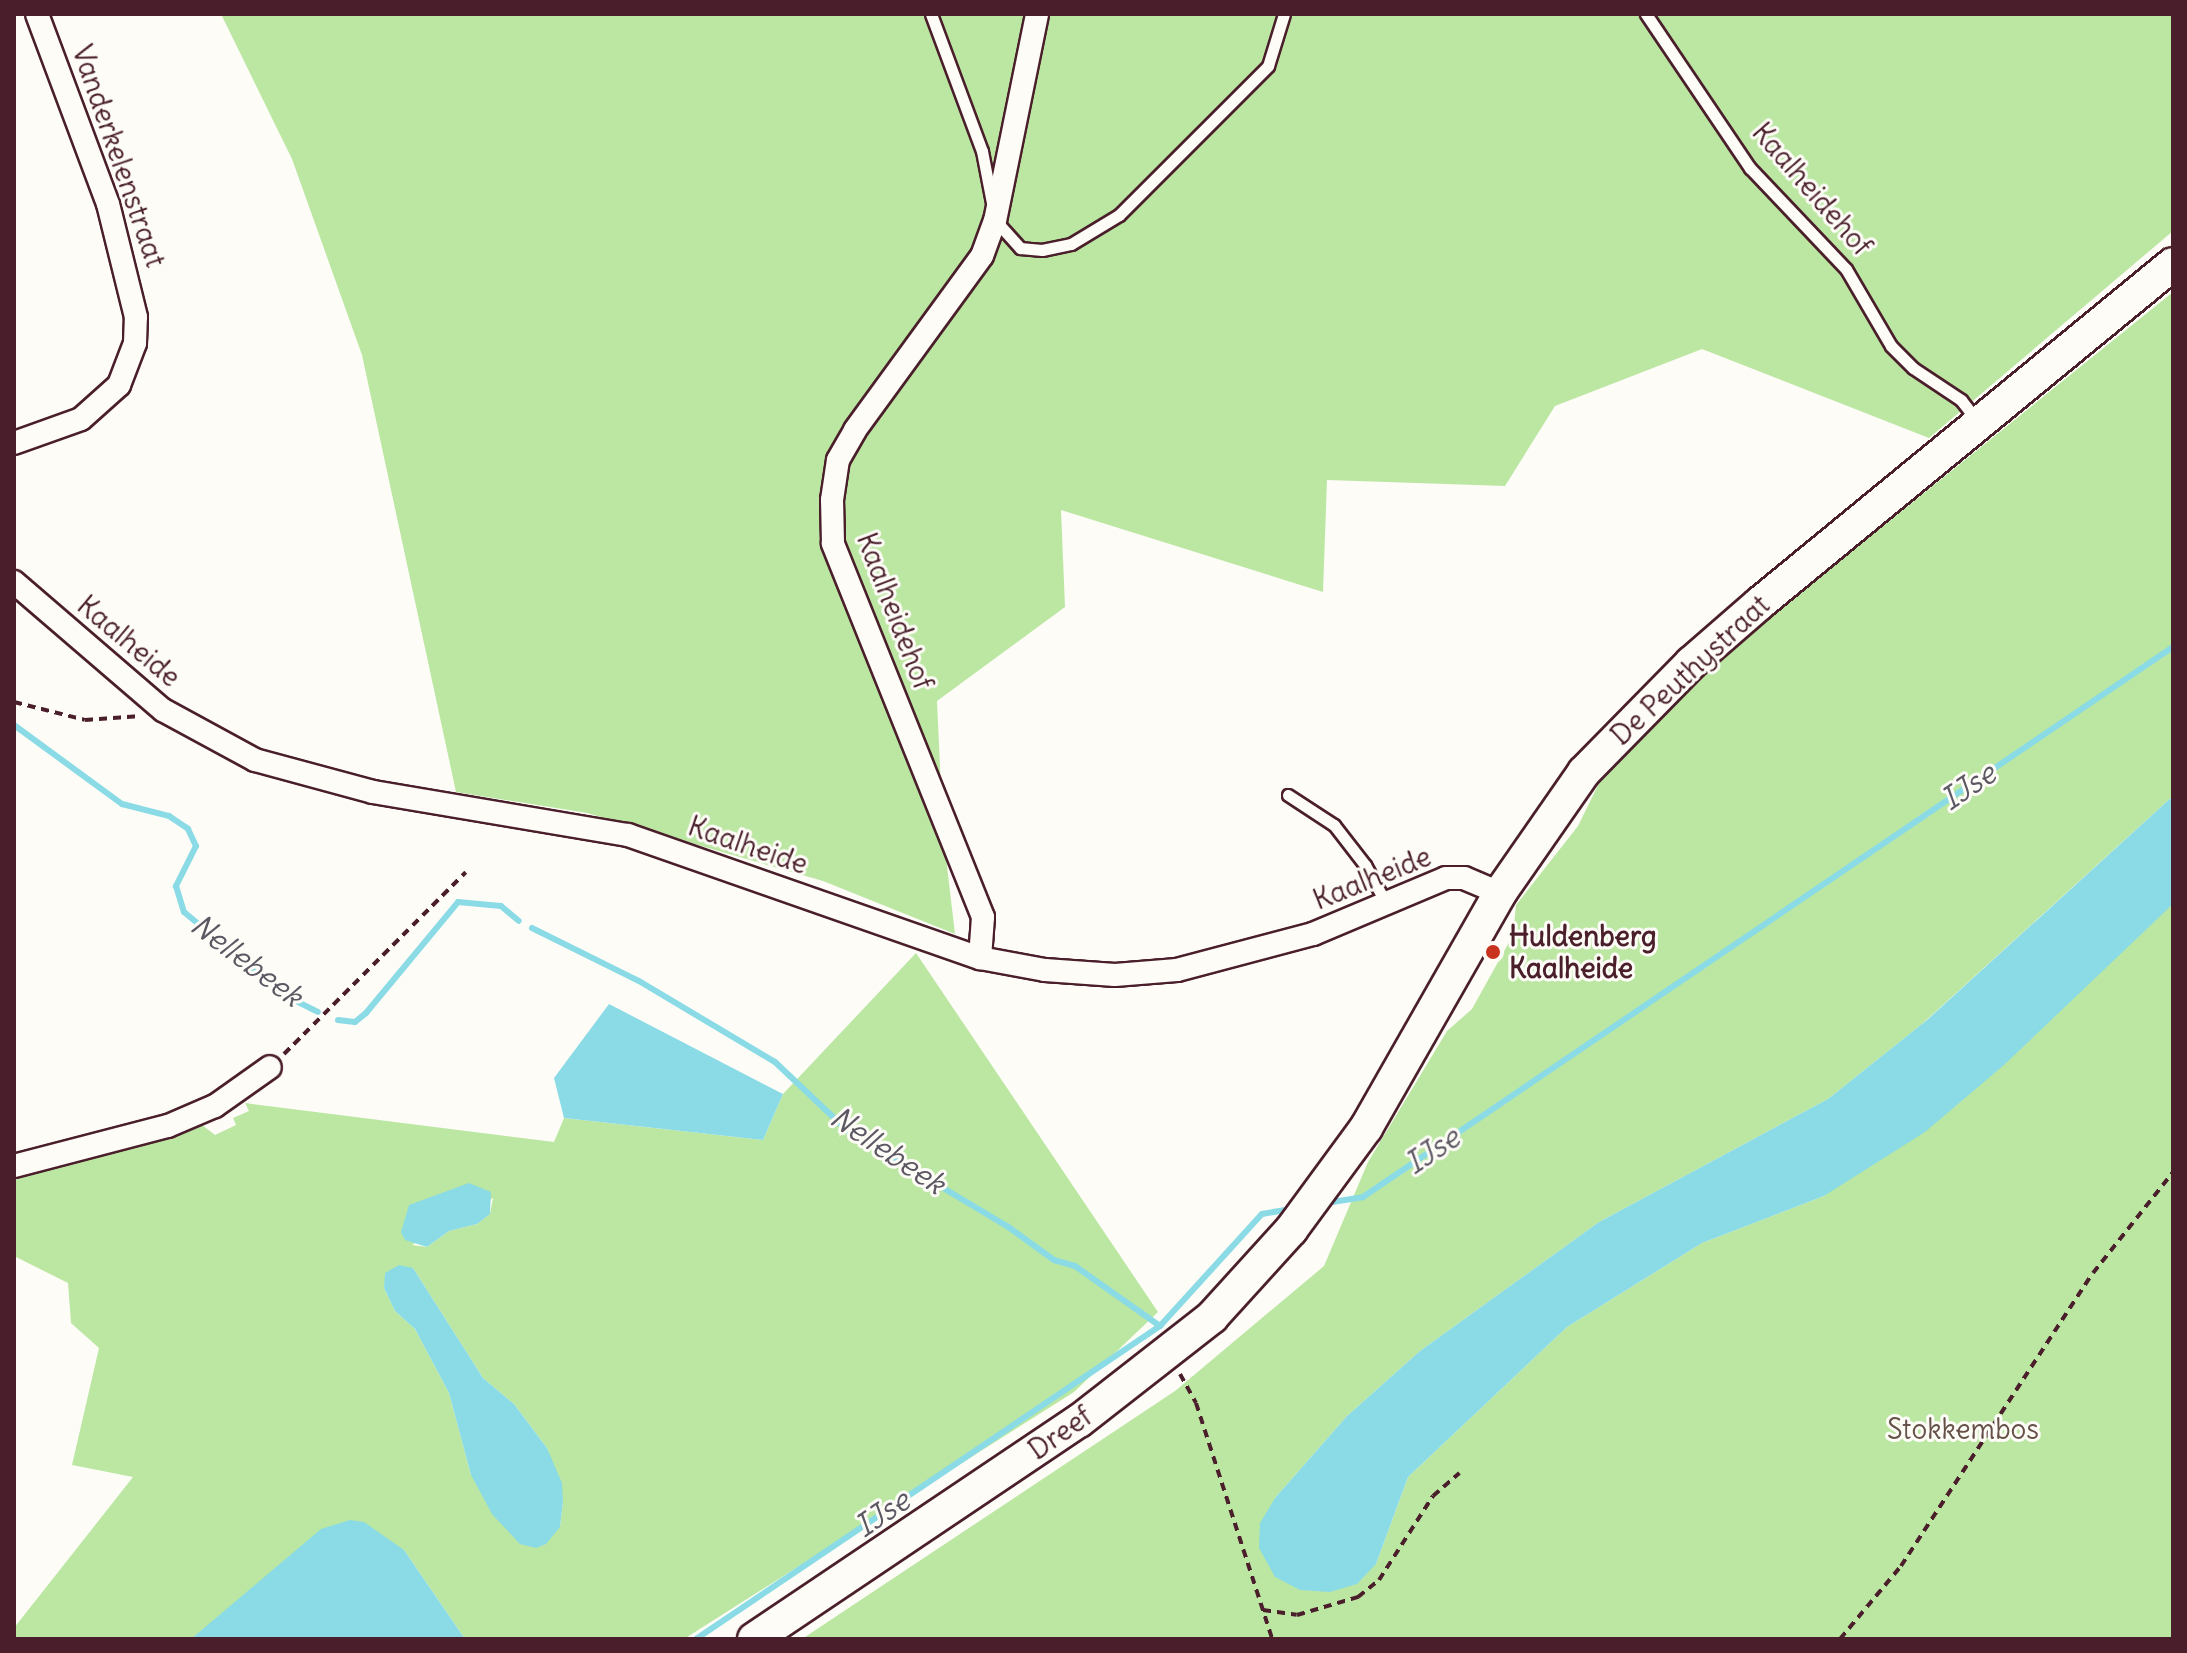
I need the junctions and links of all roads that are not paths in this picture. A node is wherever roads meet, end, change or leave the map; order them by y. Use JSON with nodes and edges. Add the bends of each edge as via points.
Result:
{"nodes":[{"id":1,"x":37,"y":14,"type":"edge"},
{"id":2,"x":931,"y":14,"type":"edge"},
{"id":3,"x":1037,"y":14,"type":"edge"},
{"id":4,"x":1284,"y":14,"type":"edge"},
{"id":5,"x":1646,"y":14,"type":"edge"},
{"id":6,"x":995,"y":221,"type":"junction"},
{"id":7,"x":2173,"y":264,"type":"edge"},
{"id":8,"x":1979,"y":423,"type":"junction"},
{"id":9,"x":14,"y":443,"type":"edge"},
{"id":10,"x":14,"y":582,"type":"edge"},
{"id":11,"x":1288,"y":795,"type":"dead end"},
{"id":12,"x":1500,"y":893,"type":"junction"},
{"id":13,"x":1386,"y":903,"type":"junction"},
{"id":14,"x":980,"y":958,"type":"junction"},
{"id":15,"x":270,"y":1067,"type":"road end"},
{"id":16,"x":14,"y":1166,"type":"edge"},
{"id":17,"x":1327,"y":1182,"type":"joint"},
{"id":18,"x":754,"y":1639,"type":"edge"}],
"edges":[{"from":1,"to":9,"type":"street","name":"Vanderkelenstraat","via":[[108,204],[136,317],[135,343],[119,385],[81,419]]},
{"from":2,"to":6,"type":"lane","via":[[982,151]]},
{"from":3,"to":6,"type":"street","name":"Kaalheidehof"},
{"from":4,"to":6,"type":"lane","via":[[1268,66],[1119,215],[1071,244],[1042,250],[1020,248]]},
{"from":5,"to":8,"type":"lane","name":"Kaalheidehof","via":[[1750,168],[1846,269],[1891,346],[1961,400]]},
{"from":6,"to":14,"type":"street","name":"Kaalheidehof","via":[[982,256],[855,430],[838,460],[832,500],[833,543],[983,917]]},
{"from":7,"to":8,"type":"main road","name":"De Peuthystraat"},
{"from":8,"to":12,"type":"main road","name":"De Peuthystraat","via":[[1760,603],[1628,724],[1575,784]]},
{"from":10,"to":14,"type":"street","name":"Kaalheide","via":[[163,710],[255,760],[312,779],[628,835]]},
{"from":11,"to":13,"type":"lane","via":[[1334,825]]},
{"from":12,"to":13,"type":"street","name":"Kaalheide","via":[[1464,878],[1446,878]]},
{"from":12,"to":17,"type":"main road","name":"De Peuthystraat","via":[[1366,1128]]},
{"from":13,"to":14,"type":"street","name":"Kaalheide","via":[[1313,934],[1177,970],[1101,974]]},
{"from":15,"to":16,"type":"street","via":[[215,1106],[168,1126]]},
{"from":17,"to":18,"type":"main road","name":"Dreef","via":[[1212,1317],[1168,1356]]}]}
